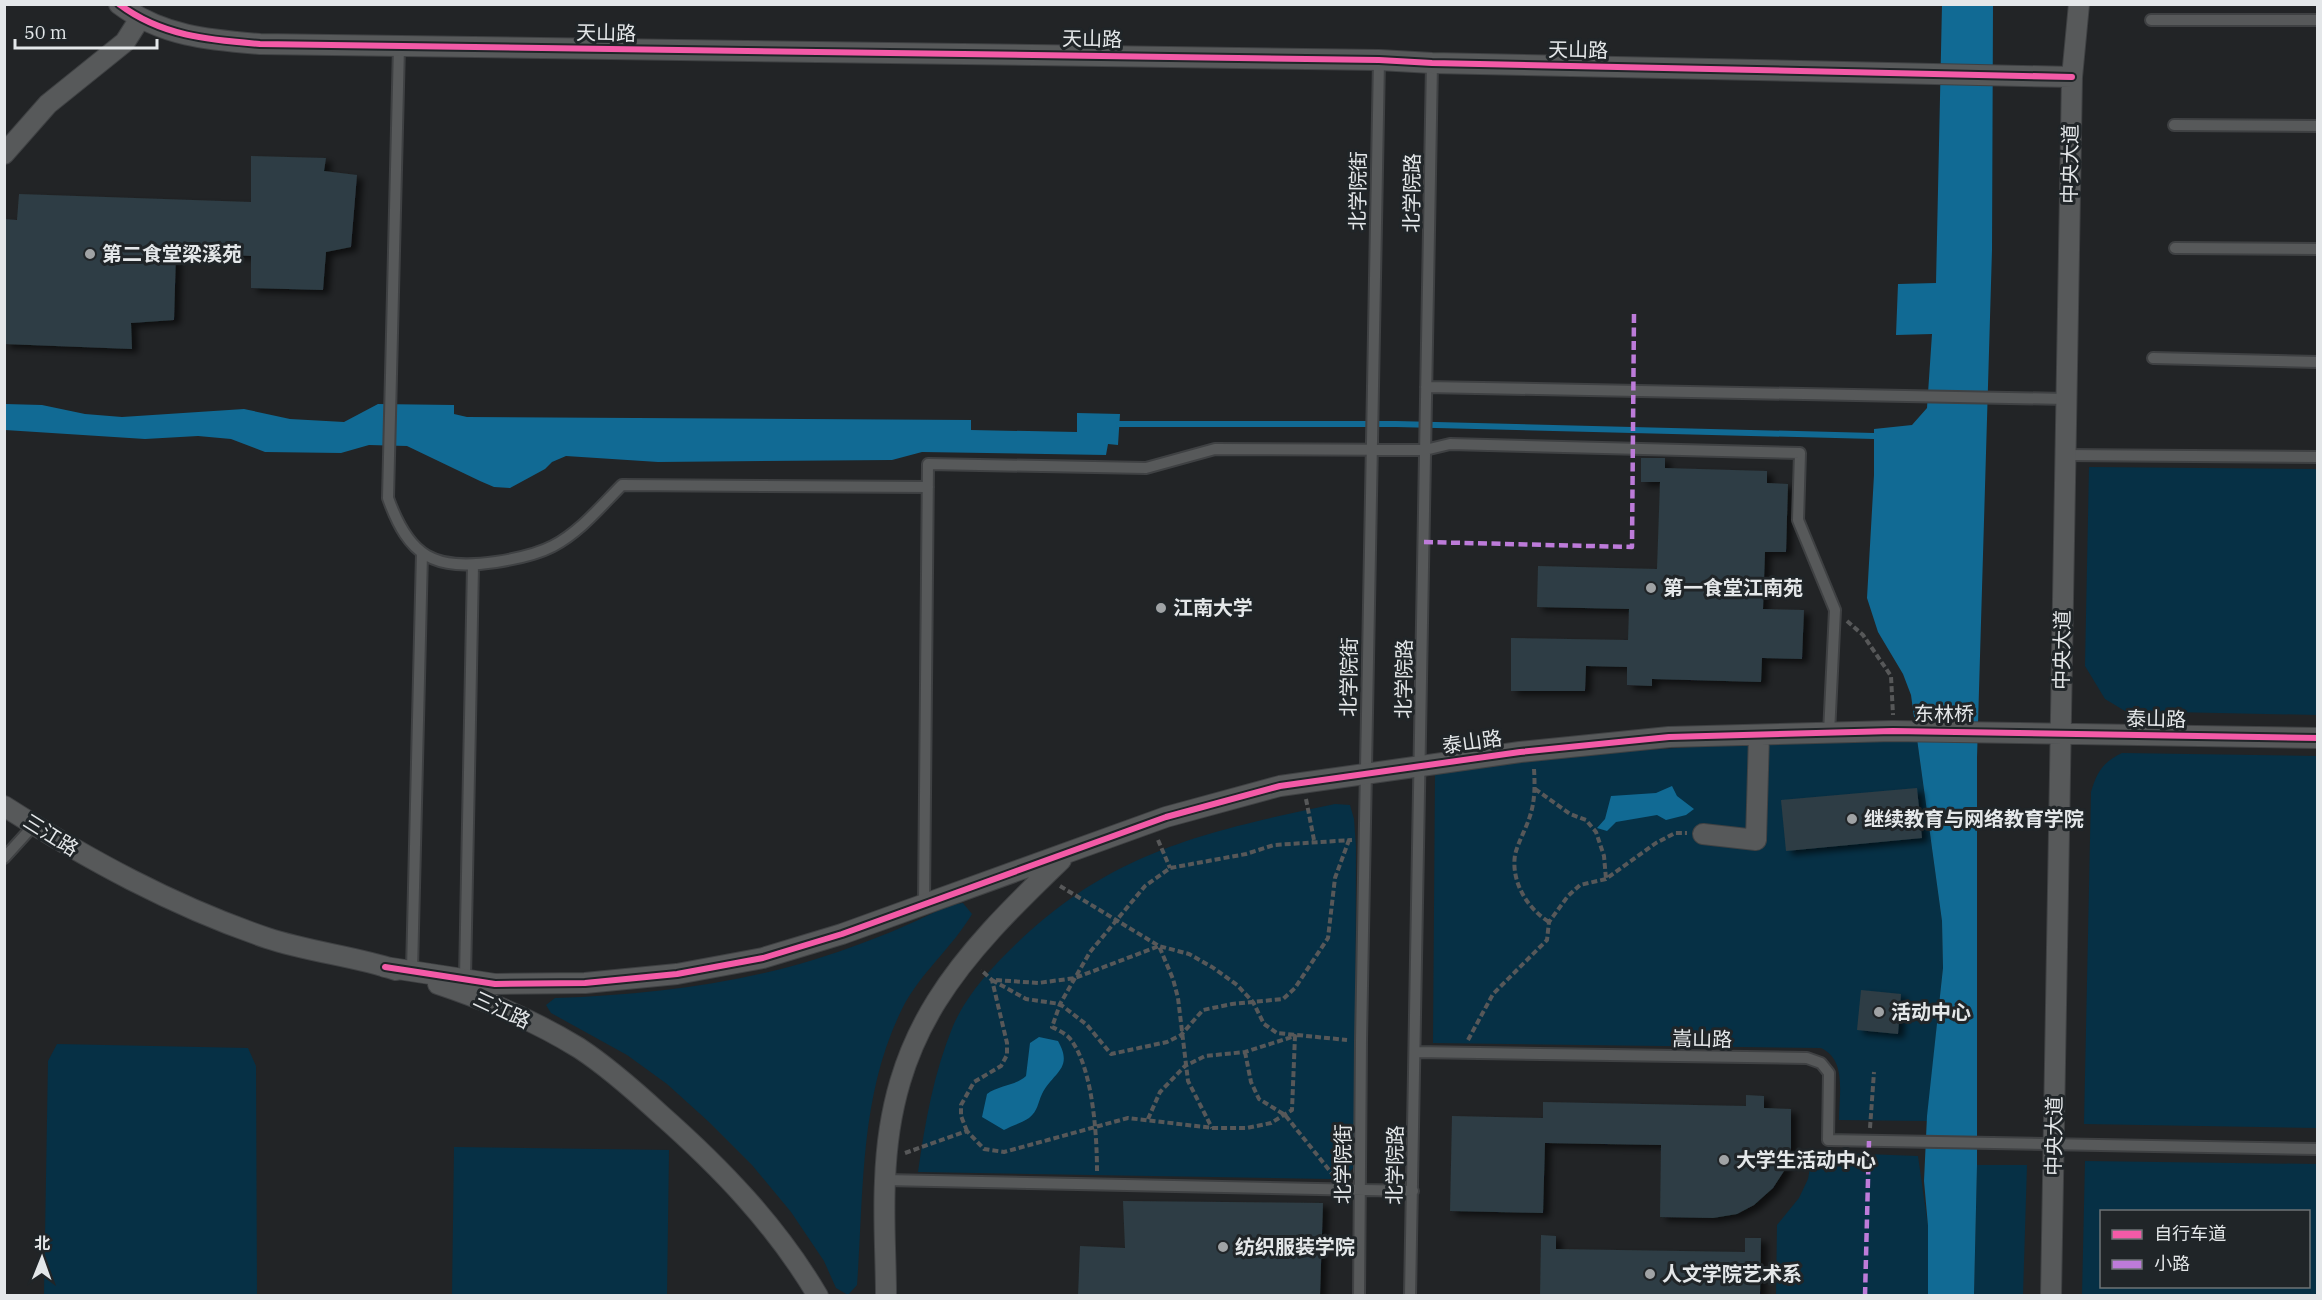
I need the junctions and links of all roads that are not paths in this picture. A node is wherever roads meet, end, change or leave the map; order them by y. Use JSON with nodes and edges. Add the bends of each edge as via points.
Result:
{"nodes":[{"id":1,"x":119,"y":4,"type":"edge"},
{"id":2,"x":2079,"y":4,"type":"edge"},
{"id":3,"x":139,"y":20,"type":"junction"},
{"id":4,"x":2151,"y":20,"type":"dead end"},
{"id":5,"x":2318,"y":20,"type":"edge"},
{"id":6,"x":399,"y":46,"type":"junction"},
{"id":7,"x":1379,"y":60,"type":"junction"},
{"id":8,"x":1432,"y":63,"type":"junction"},
{"id":9,"x":2072,"y":77,"type":"junction"},
{"id":10,"x":2174,"y":125,"type":"dead end"},
{"id":11,"x":2318,"y":126,"type":"edge"},
{"id":12,"x":4,"y":154,"type":"edge"},
{"id":13,"x":2175,"y":249,"type":"dead end"},
{"id":14,"x":2318,"y":249,"type":"edge"},
{"id":15,"x":2154,"y":358,"type":"dead end"},
{"id":16,"x":2318,"y":362,"type":"edge"},
{"id":17,"x":1426,"y":387,"type":"junction"},
{"id":18,"x":2066,"y":399,"type":"junction"},
{"id":19,"x":1371,"y":450,"type":"junction"},
{"id":20,"x":1425,"y":450,"type":"junction"},
{"id":21,"x":2065,"y":455,"type":"junction"},
{"id":22,"x":2318,"y":457,"type":"edge"},
{"id":23,"x":928,"y":487,"type":"junction"},
{"id":24,"x":422,"y":553,"type":"junction"},
{"id":25,"x":473,"y":565,"type":"junction"},
{"id":26,"x":1893,"y":731,"type":"joint"},
{"id":27,"x":1994,"y":731,"type":"joint"},
{"id":28,"x":1829,"y":733,"type":"junction"},
{"id":29,"x":2061,"y":734,"type":"junction"},
{"id":30,"x":1759,"y":735,"type":"junction"},
{"id":31,"x":2318,"y":738,"type":"edge"},
{"id":32,"x":1420,"y":766,"type":"junction"},
{"id":33,"x":1365,"y":774,"type":"junction"},
{"id":34,"x":4,"y":806,"type":"edge"},
{"id":35,"x":34,"y":825,"type":"junction"},
{"id":36,"x":1703,"y":834,"type":"road end"},
{"id":37,"x":1068,"y":854,"type":"junction"},
{"id":38,"x":5,"y":857,"type":"edge"},
{"id":39,"x":924,"y":905,"type":"junction"},
{"id":40,"x":385,"y":967,"type":"junction"},
{"id":41,"x":412,"y":971,"type":"junction"},
{"id":42,"x":465,"y":979,"type":"junction"},
{"id":43,"x":1415,"y":1053,"type":"junction"},
{"id":44,"x":2054,"y":1146,"type":"junction"},
{"id":45,"x":2318,"y":1149,"type":"edge"},
{"id":46,"x":885,"y":1180,"type":"junction"},
{"id":47,"x":1362,"y":1190,"type":"junction"},
{"id":48,"x":1413,"y":1191,"type":"junction"},
{"id":49,"x":818,"y":1296,"type":"edge"},
{"id":50,"x":886,"y":1296,"type":"edge"},
{"id":51,"x":1359,"y":1296,"type":"edge"},
{"id":52,"x":1410,"y":1296,"type":"edge"},
{"id":53,"x":2051,"y":1296,"type":"edge"}],
"edges":[{"from":1,"to":3,"type":"street","name":"天山路"},
{"from":2,"to":9,"type":"street","name":"中央大道"},
{"from":3,"to":6,"type":"street","name":"天山路","via":[[194,38],[260,44]]},
{"from":3,"to":12,"type":"street","via":[[125,42],[48,104]]},
{"from":4,"to":5,"type":"lane"},
{"from":6,"to":7,"type":"street","name":"天山路"},
{"from":6,"to":24,"type":"lane","via":[[388,498],[398,527]]},
{"from":7,"to":8,"type":"street","name":"天山路"},
{"from":7,"to":19,"type":"lane","name":"北学院街"},
{"from":8,"to":9,"type":"street","name":"天山路"},
{"from":8,"to":17,"type":"lane","name":"北学院路"},
{"from":9,"to":18,"type":"street","name":"中央大道"},
{"from":10,"to":11,"type":"lane"},
{"from":13,"to":14,"type":"lane"},
{"from":15,"to":16,"type":"lane"},
{"from":17,"to":18,"type":"lane"},
{"from":17,"to":20,"type":"lane","name":"北学院路"},
{"from":18,"to":21,"type":"street","name":"中央大道"},
{"from":19,"to":20,"type":"lane"},
{"from":19,"to":23,"type":"lane","via":[[1215,449],[1146,468],[928,464]]},
{"from":19,"to":33,"type":"lane","name":"北学院街"},
{"from":20,"to":28,"type":"lane","via":[[1449,444],[1800,453],[1798,520],[1835,610]]},
{"from":20,"to":32,"type":"lane","name":"北学院路"},
{"from":21,"to":22,"type":"lane"},
{"from":21,"to":29,"type":"street","name":"中央大道"},
{"from":23,"to":25,"type":"lane","via":[[622,485],[589,520],[553,546],[519,558]]},
{"from":23,"to":39,"type":"lane"},
{"from":24,"to":25,"type":"lane","via":[[445,564]]},
{"from":24,"to":41,"type":"lane"},
{"from":25,"to":42,"type":"lane"},
{"from":26,"to":27,"type":"street","name":"东林桥"},
{"from":26,"to":28,"type":"street","name":"泰山路"},
{"from":27,"to":29,"type":"street","name":"泰山路"},
{"from":28,"to":30,"type":"street","name":"泰山路"},
{"from":29,"to":31,"type":"street","name":"泰山路"},
{"from":29,"to":44,"type":"street","name":"中央大道"},
{"from":30,"to":32,"type":"street","name":"泰山路","via":[[1669,737]]},
{"from":30,"to":36,"type":"street","via":[[1756,840]]},
{"from":32,"to":33,"type":"street","name":"泰山路"},
{"from":32,"to":43,"type":"lane","name":"北学院路"},
{"from":33,"to":37,"type":"street","name":"泰山路","via":[[1281,786],[1151,822]]},
{"from":33,"to":47,"type":"lane","name":"北学院街"},
{"from":34,"to":35,"type":"street","name":"三江路"},
{"from":35,"to":38,"type":"lane"},
{"from":35,"to":40,"type":"street","name":"三江路","via":[[82,855],[180,904],[268,938]]},
{"from":37,"to":39,"type":"street","name":"泰山路"},
{"from":37,"to":46,"type":"street","via":[[1001,918],[967,957],[922,1022],[903,1072]]},
{"from":39,"to":42,"type":"street","name":"泰山路","via":[[762,958],[677,974],[585,982],[495,984]]},
{"from":40,"to":41,"type":"street","name":"泰山路"},
{"from":40,"to":49,"type":"street","name":"三江路","via":[[486,1000],[579,1048],[702,1150],[763,1215]]},
{"from":41,"to":42,"type":"street","name":"泰山路"},
{"from":43,"to":44,"type":"lane","name":"嵩山路","via":[[1807,1058],[1821,1063],[1829,1073],[1828,1140]]},
{"from":43,"to":48,"type":"lane","name":"北学院路"},
{"from":44,"to":45,"type":"lane","name":"嵩山路"},
{"from":44,"to":53,"type":"street","name":"中央大道"},
{"from":46,"to":47,"type":"lane"},
{"from":46,"to":50,"type":"street"},
{"from":47,"to":48,"type":"lane"},
{"from":47,"to":51,"type":"lane","name":"北学院街"},
{"from":48,"to":52,"type":"lane","name":"北学院路"}]}
